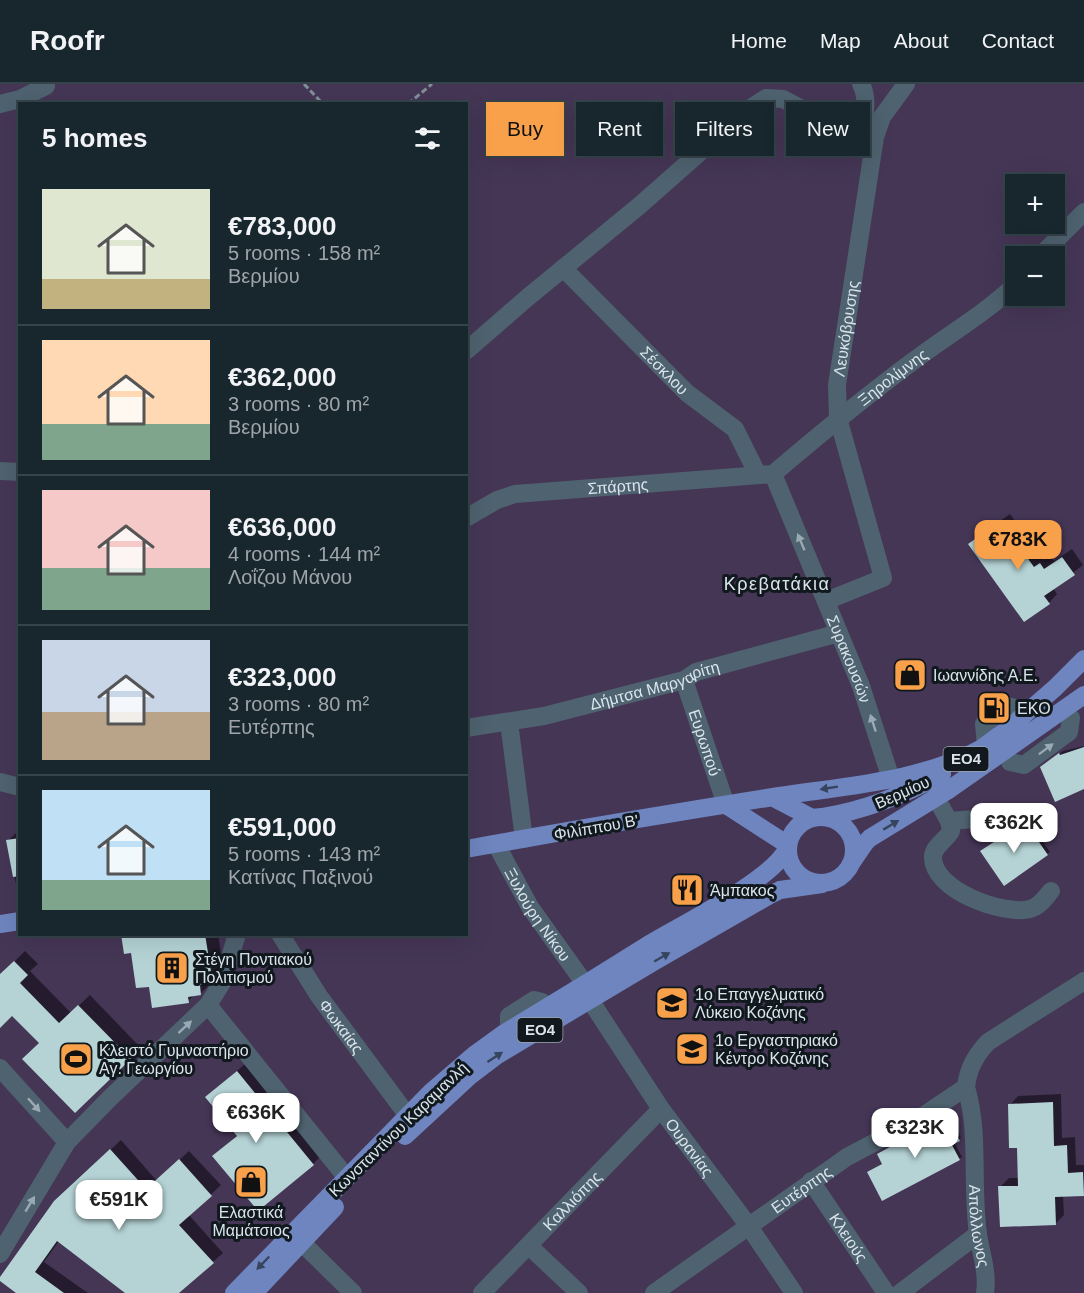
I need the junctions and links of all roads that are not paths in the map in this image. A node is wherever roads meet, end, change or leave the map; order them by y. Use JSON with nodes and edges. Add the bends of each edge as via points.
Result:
{"nodes":[{"id":1,"x":861,"y":84,"type":"edge"},
{"id":2,"x":906,"y":84,"type":"edge"},
{"id":3,"x":46,"y":86,"type":"dead end"},
{"id":4,"x":789,"y":102,"type":"edge"},
{"id":5,"x":866,"y":102,"type":"edge"},
{"id":6,"x":0,"y":104,"type":"edge"},
{"id":7,"x":870,"y":138,"type":"edge"},
{"id":8,"x":865,"y":156,"type":"edge"},
{"id":9,"x":1084,"y":212,"type":"edge"},
{"id":10,"x":1050,"y":246,"type":"edge"},
{"id":11,"x":563,"y":268,"type":"junction"},
{"id":12,"x":1005,"y":294,"type":"edge"},
{"id":13,"x":468,"y":349,"type":"edge"},
{"id":14,"x":838,"y":418,"type":"junction"},
{"id":15,"x":0,"y":471,"type":"edge"},
{"id":16,"x":18,"y":472,"type":"edge"},
{"id":17,"x":765,"y":474,"type":"junction"},
{"id":18,"x":468,"y":517,"type":"edge"},
{"id":19,"x":826,"y":601,"type":"junction"},
{"id":20,"x":839,"y":633,"type":"junction"},
{"id":21,"x":1084,"y":659,"type":"edge"},
{"id":22,"x":684,"y":680,"type":"junction"},
{"id":23,"x":1084,"y":695,"type":"edge"},
{"id":24,"x":1016,"y":708,"type":"dead end"},
{"id":25,"x":1071,"y":718,"type":"dead end"},
{"id":26,"x":508,"y":722,"type":"junction"},
{"id":27,"x":468,"y":728,"type":"edge"},
{"id":28,"x":986,"y":746,"type":"junction"},
{"id":29,"x":1010,"y":762,"type":"dead end"},
{"id":30,"x":891,"y":779,"type":"junction"},
{"id":31,"x":772,"y":797,"type":"junction"},
{"id":32,"x":936,"y":798,"type":"junction"},
{"id":33,"x":726,"y":804,"type":"junction"},
{"id":34,"x":1015,"y":816,"type":"dead end"},
{"id":35,"x":817,"y":818,"type":"junction"},
{"id":36,"x":949,"y":821,"type":"junction"},
{"id":37,"x":525,"y":839,"type":"junction"},
{"id":38,"x":496,"y":844,"type":"junction"},
{"id":39,"x":788,"y":847,"type":"junction"},
{"id":40,"x":468,"y":849,"type":"edge"},
{"id":41,"x":850,"y":865,"type":"junction"},
{"id":42,"x":822,"y":884,"type":"junction"},
{"id":43,"x":1051,"y":891,"type":"dead end"},
{"id":44,"x":18,"y":921,"type":"edge"},
{"id":45,"x":0,"y":924,"type":"edge"},
{"id":46,"x":236,"y":936,"type":"edge"},
{"id":47,"x":281,"y":936,"type":"edge"},
{"id":48,"x":1084,"y":981,"type":"edge"},
{"id":49,"x":588,"y":992,"type":"junction"},
{"id":50,"x":542,"y":1002,"type":"dead end"},
{"id":51,"x":208,"y":1005,"type":"junction"},
{"id":52,"x":508,"y":1024,"type":"dead end"},
{"id":53,"x":0,"y":1068,"type":"edge"},
{"id":54,"x":966,"y":1087,"type":"junction"},
{"id":55,"x":661,"y":1109,"type":"junction"},
{"id":56,"x":408,"y":1116,"type":"junction"},
{"id":57,"x":68,"y":1142,"type":"junction"},
{"id":58,"x":347,"y":1178,"type":"junction"},
{"id":59,"x":811,"y":1181,"type":"junction"},
{"id":60,"x":748,"y":1225,"type":"junction"},
{"id":61,"x":978,"y":1234,"type":"junction"},
{"id":62,"x":297,"y":1238,"type":"junction"},
{"id":63,"x":529,"y":1246,"type":"junction"},
{"id":64,"x":0,"y":1254,"type":"edge"},
{"id":65,"x":234,"y":1293,"type":"edge"},
{"id":66,"x":254,"y":1293,"type":"edge"},
{"id":67,"x":353,"y":1293,"type":"edge"},
{"id":68,"x":482,"y":1293,"type":"edge"},
{"id":69,"x":579,"y":1293,"type":"edge"},
{"id":70,"x":654,"y":1293,"type":"edge"},
{"id":71,"x":794,"y":1293,"type":"edge"},
{"id":72,"x":886,"y":1293,"type":"edge"},
{"id":73,"x":900,"y":1293,"type":"edge"},
{"id":74,"x":985,"y":1293,"type":"edge"}],
"edges":[{"from":1,"to":5,"type":"street"},
{"from":2,"to":7,"type":"street","name":"Λευκόβρυσης"},
{"from":3,"to":6,"type":"street"},
{"from":4,"to":11,"type":"street","via":[[766,98],[749,109]]},
{"from":8,"to":14,"type":"street","name":"Λευκόβρυσης","via":[[837,385]]},
{"from":9,"to":10,"type":"street"},
{"from":11,"to":13,"type":"street"},
{"from":11,"to":17,"type":"street","name":"Σέσκλου","via":[[687,393],[735,429]]},
{"from":12,"to":14,"type":"street","name":"Ξηρολίμνης"},
{"from":14,"to":17,"type":"street","name":"Ξηρολίμνης"},
{"from":14,"to":19,"type":"street","name":"Λευκόβρυσης","via":[[883,578]]},
{"from":15,"to":16,"type":"street"},
{"from":17,"to":18,"type":"street","name":"Σπάρτης","via":[[515,494]]},
{"from":19,"to":17,"type":"street","name":"Συρακουσών","one_way":true},
{"from":19,"to":20,"type":"street","name":"Συρακουσών"},
{"from":20,"to":22,"type":"street","name":"Δήμτσα Μαργαρίτη","via":[[696,672]]},
{"from":30,"to":20,"type":"street","name":"Συρακουσών","one_way":true},
{"from":21,"to":28,"type":"main road","name":"Βερμίου","number":"ΕΟ4"},
{"from":22,"to":26,"type":"street","name":"Δήμτσα Μαργαρίτη"},
{"from":22,"to":33,"type":"street","name":"Ευρωπού"},
{"from":23,"to":32,"type":"main road","name":"Βερμίου","number":"ΕΟ4"},
{"from":24,"to":28,"type":"street","via":[[1007,706],[984,724]]},
{"from":29,"to":25,"type":"street","one_way":true,"via":[[1024,765],[1069,732]]},
{"from":26,"to":27,"type":"street","name":"Δήμτσα Μαργαρίτη"},
{"from":26,"to":37,"type":"street"},
{"from":28,"to":30,"type":"main road","name":"Φιλίππου Β'","via":[[963,759]]},
{"from":28,"to":35,"type":"main road","name":"Βερμίου","number":"ΕΟ4","via":[[893,799],[854,812]]},
{"from":30,"to":31,"type":"main road","name":"Φιλίππου Β'","one_way":true},
{"from":31,"to":33,"type":"main road","name":"Φιλίππου Β'"},
{"from":31,"to":35,"type":"main road"},
{"from":32,"to":36,"type":"street"},
{"from":41,"to":32,"type":"main road","name":"Βερμίου","number":"ΕΟ4","one_way":true,"via":[[870,838]]},
{"from":33,"to":37,"type":"main road","name":"Φιλίππου Β'"},
{"from":33,"to":39,"type":"main road"},
{"from":34,"to":36,"type":"street"},
{"from":35,"to":39,"type":"main road","number":"ΕΟ4","via":[[794,830]]},
{"from":35,"to":41,"type":"main road","via":[[840,823],[848,831],[854,848]]},
{"from":36,"to":43,"type":"street","via":[[951,831],[933,853],[933,861],[958,891],[972,900],[1018,911],[1033,909]]},
{"from":37,"to":38,"type":"main road","name":"Φιλίππου Β'"},
{"from":38,"to":40,"type":"main road","name":"Φιλίππου Β'"},
{"from":38,"to":49,"type":"street","name":"Ξυλούρη Νίκου","via":[[530,907]]},
{"from":39,"to":42,"type":"main road","via":[[790,864],[799,876]]},
{"from":39,"to":49,"type":"main road","name":"Κωνσταντίνου Καραμανλή","number":"ΕΟ4","via":[[775,865]]},
{"from":41,"to":42,"type":"main road","number":"ΕΟ4","via":[[838,878]]},
{"from":49,"to":42,"type":"main road","name":"Κωνσταντίνου Καραμανλή","number":"ΕΟ4","one_way":true,"via":[[770,895]]},
{"from":44,"to":45,"type":"main road"},
{"from":46,"to":51,"type":"street","via":[[223,981]]},
{"from":47,"to":56,"type":"street","name":"Φωκαίας","via":[[319,996]]},
{"from":48,"to":54,"type":"street","via":[[988,1042],[968,1072]]},
{"from":49,"to":55,"type":"street","name":"Ουρανίας"},
{"from":49,"to":56,"type":"main road","name":"Κωνσταντίνου Καραμανλή","number":"ΕΟ4","via":[[489,1044],[443,1080]]},
{"from":62,"to":49,"type":"main road","name":"Κωνσταντίνου Καραμανλή","number":"ΕΟ4","one_way":true,"via":[[476,1070]]},
{"from":50,"to":52,"type":"street","via":[[534,1000],[509,1016]]},
{"from":57,"to":51,"type":"street","one_way":true},
{"from":51,"to":58,"type":"street"},
{"from":53,"to":57,"type":"street","one_way":true},
{"from":54,"to":59,"type":"street","name":"Ευτέρπης"},
{"from":54,"to":61,"type":"street","name":"Απόλλωνος","via":[[972,1119]]},
{"from":55,"to":60,"type":"street","name":"Ουρανίας"},
{"from":55,"to":63,"type":"street","name":"Καλλιόπης"},
{"from":56,"to":58,"type":"main road","name":"Κωνσταντίνου Καραμανλή","number":"ΕΟ4"},
{"from":64,"to":57,"type":"street","one_way":true},
{"from":58,"to":62,"type":"main road","name":"Κωνσταντίνου Καραμανλή","number":"ΕΟ4"},
{"from":59,"to":60,"type":"street","name":"Ευτέρπης"},
{"from":59,"to":72,"type":"street","name":"Κλειούς"},
{"from":60,"to":70,"type":"street","name":"Ευτέρπης"},
{"from":60,"to":71,"type":"street","name":"Ουρανίας"},
{"from":61,"to":73,"type":"street"},
{"from":61,"to":74,"type":"street","name":"Απόλλωνος","via":[[985,1266]]},
{"from":62,"to":65,"type":"main road","name":"Κωνσταντίνου Καραμανλή","number":"ΕΟ4","one_way":true},
{"from":62,"to":66,"type":"main road","name":"Κωνσταντίνου Καραμανλή","number":"ΕΟ4"},
{"from":62,"to":67,"type":"street"},
{"from":63,"to":68,"type":"street","name":"Καλλιόπης"},
{"from":63,"to":69,"type":"street"}]}
